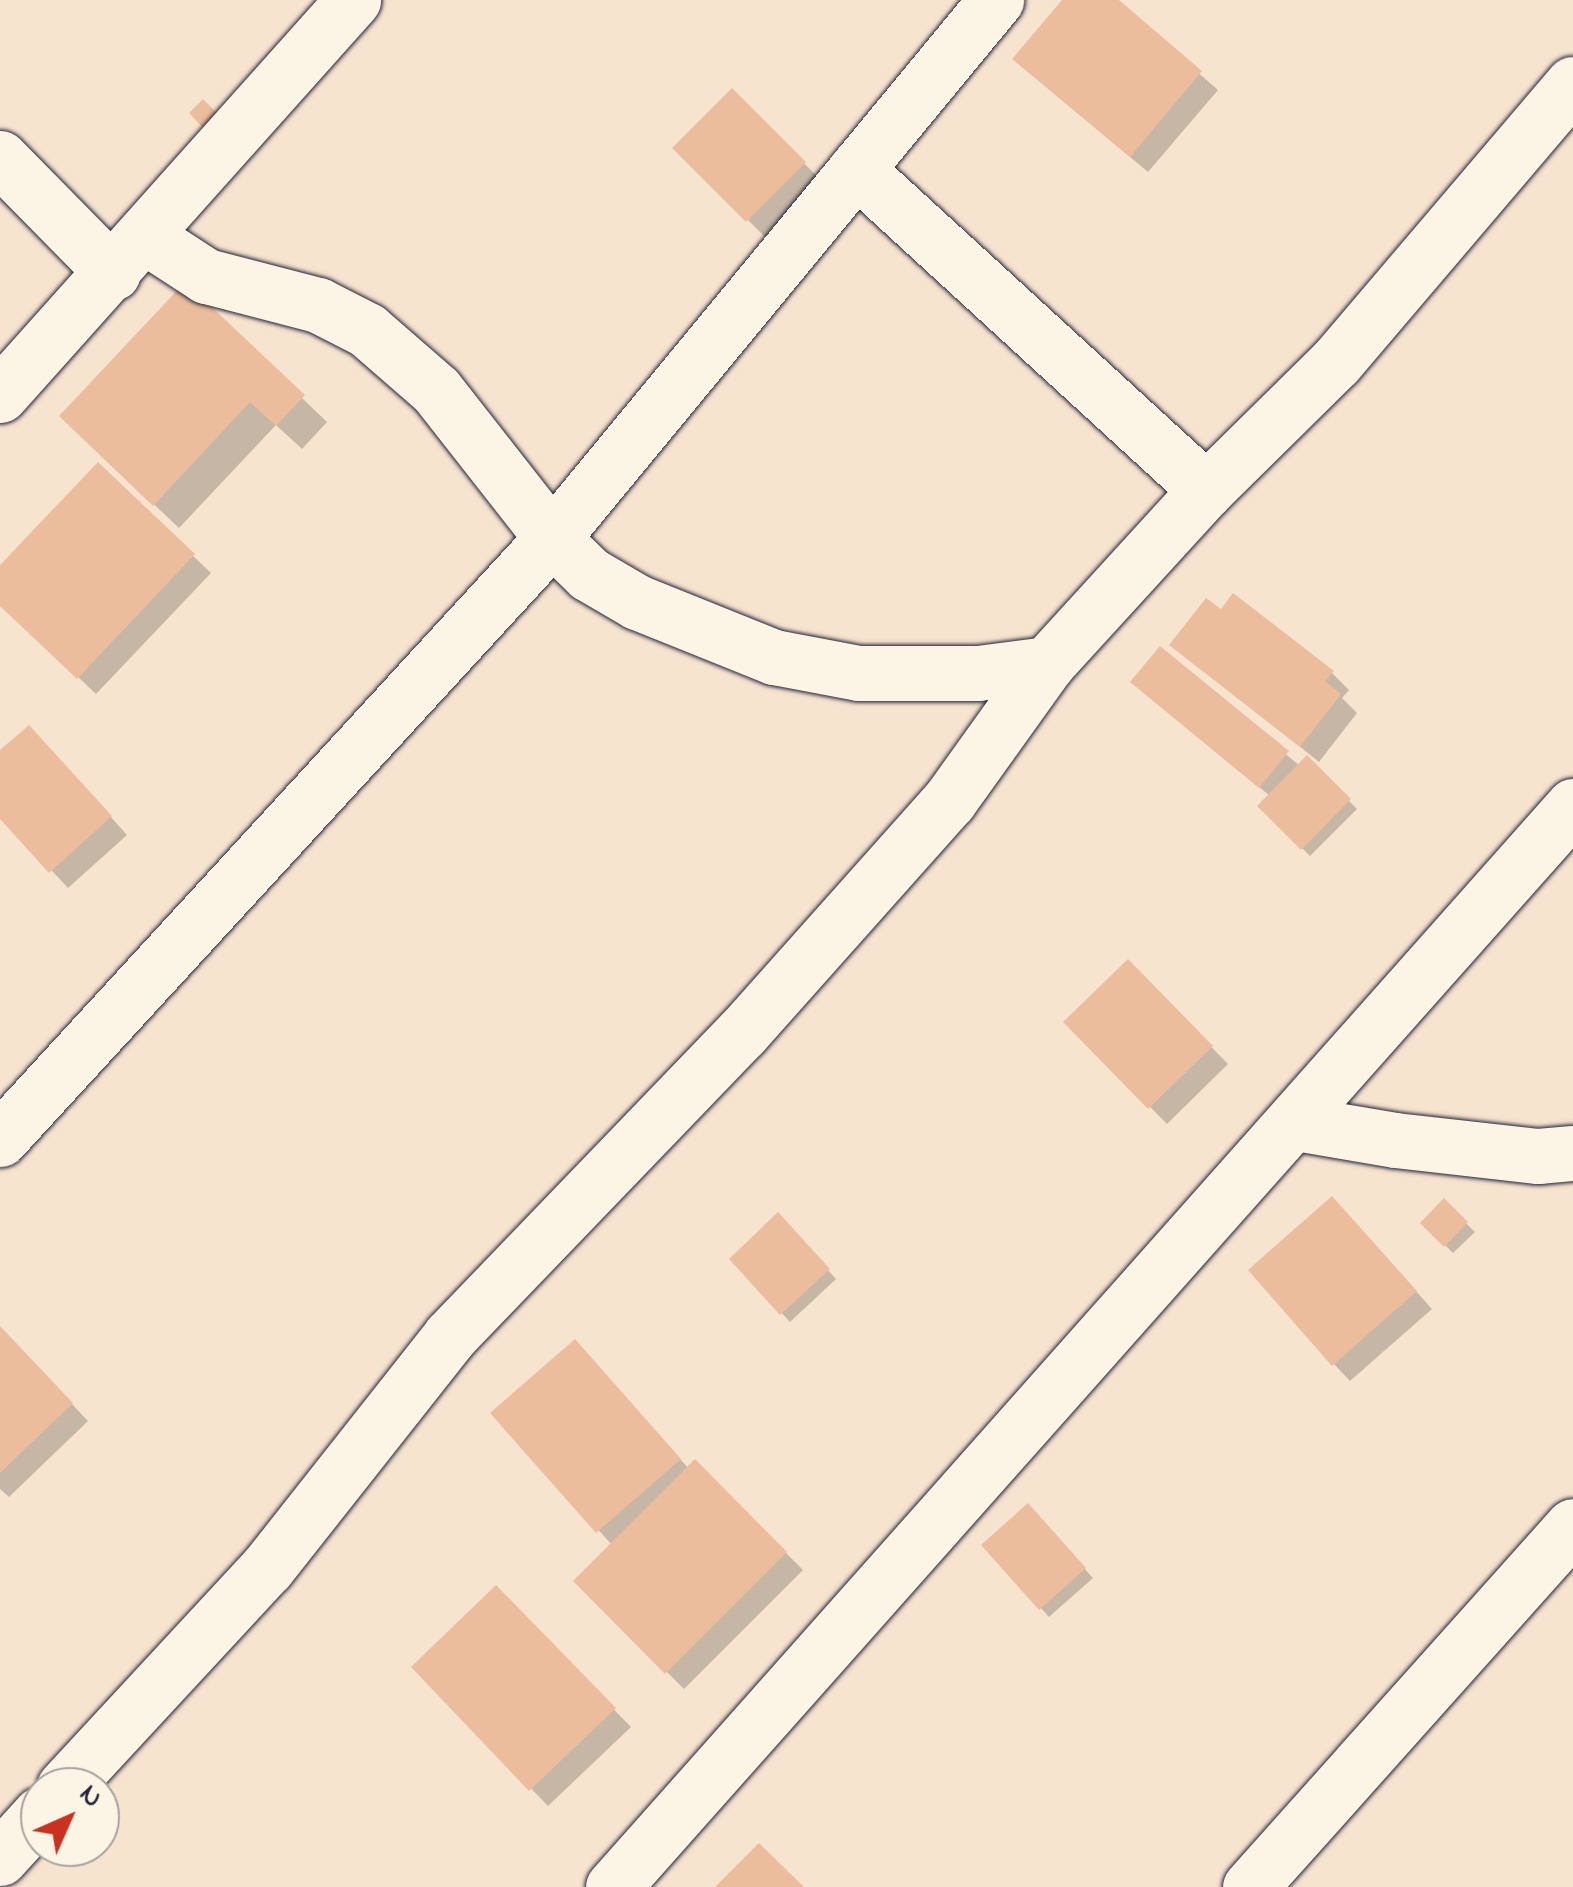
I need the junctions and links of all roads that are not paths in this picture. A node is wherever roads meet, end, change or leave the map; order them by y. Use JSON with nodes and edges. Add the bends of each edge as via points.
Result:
{"nodes":[{"id":1,"x":353,"y":0,"type":"edge"},
{"id":2,"x":996,"y":0,"type":"edge"},
{"id":3,"x":1573,"y":84,"type":"edge"},
{"id":4,"x":0,"y":158,"type":"edge"},
{"id":5,"x":856,"y":169,"type":"junction"},
{"id":6,"x":130,"y":255,"type":"junction"},
{"id":7,"x":0,"y":395,"type":"edge"},
{"id":8,"x":1206,"y":490,"type":"junction"},
{"id":9,"x":552,"y":538,"type":"junction"},
{"id":10,"x":1047,"y":664,"type":"junction"},
{"id":11,"x":1573,"y":806,"type":"edge"},
{"id":12,"x":1295,"y":1123,"type":"junction"},
{"id":13,"x":0,"y":1140,"type":"edge"},
{"id":14,"x":1573,"y":1154,"type":"edge"},
{"id":15,"x":1573,"y":1526,"type":"edge"},
{"id":16,"x":83,"y":1767,"type":"edge"},
{"id":17,"x":20,"y":1836,"type":"edge"},
{"id":18,"x":0,"y":1858,"type":"edge"},
{"id":19,"x":613,"y":1887,"type":"edge"},
{"id":20,"x":1250,"y":1887,"type":"edge"}],
"edges":[{"from":1,"to":6,"type":"street"},
{"from":2,"to":5,"type":"street"},
{"from":3,"to":8,"type":"street","via":[[1336,362]]},
{"from":4,"to":6,"type":"street"},
{"from":5,"to":8,"type":"street"},
{"from":5,"to":9,"type":"street"},
{"from":6,"to":7,"type":"street"},
{"from":6,"to":9,"type":"street","via":[[304,300],[367,330],[436,390]]},
{"from":8,"to":10,"type":"street"},
{"from":9,"to":10,"type":"street","via":[[589,574],[637,602],[774,657],[859,673]]},
{"from":9,"to":13,"type":"street"},
{"from":10,"to":16,"type":"street","via":[[950,801],[742,1032],[450,1336],[267,1568]]},
{"from":11,"to":12,"type":"street"},
{"from":12,"to":14,"type":"street","via":[[1502,1152]]},
{"from":12,"to":19,"type":"street"},
{"from":15,"to":20,"type":"street"},
{"from":17,"to":18,"type":"street"}]}
